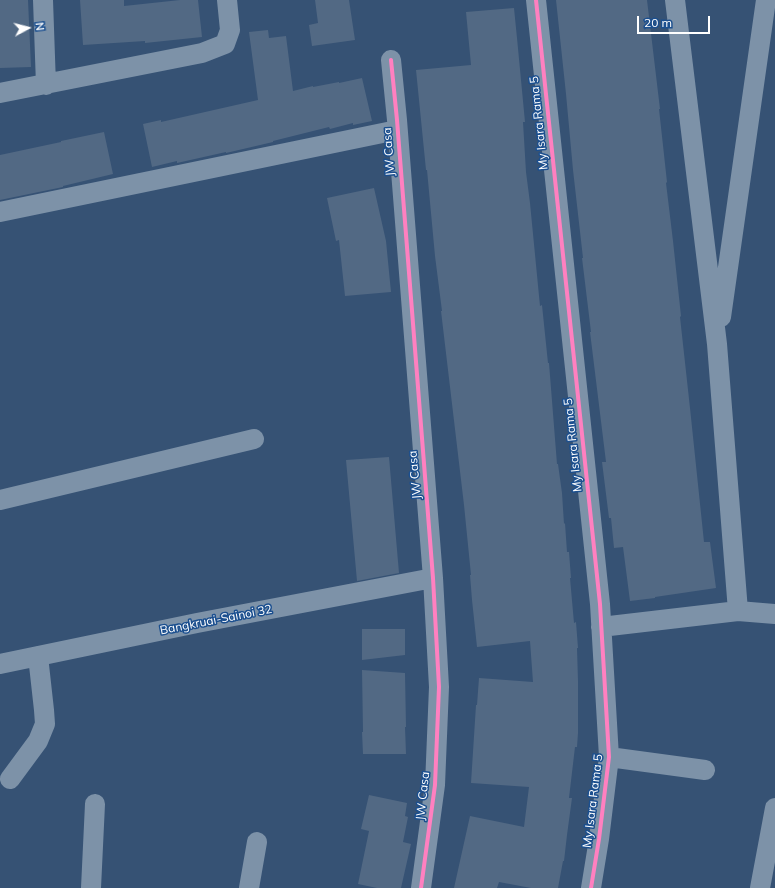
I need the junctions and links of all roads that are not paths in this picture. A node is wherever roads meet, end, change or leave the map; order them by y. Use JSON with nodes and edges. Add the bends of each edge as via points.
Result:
{"nodes":[{"id":1,"x":43,"y":0,"type":"edge"},
{"id":2,"x":226,"y":0,"type":"edge"},
{"id":3,"x":536,"y":0,"type":"edge"},
{"id":4,"x":675,"y":0,"type":"edge"},
{"id":5,"x":766,"y":0,"type":"edge"},
{"id":6,"x":391,"y":60,"type":"dead end"},
{"id":7,"x":46,"y":85,"type":"junction"},
{"id":8,"x":0,"y":94,"type":"edge"},
{"id":9,"x":397,"y":130,"type":"junction"},
{"id":10,"x":0,"y":212,"type":"edge"},
{"id":11,"x":717,"y":344,"type":"junction"},
{"id":12,"x":254,"y":439,"type":"dead end"},
{"id":13,"x":0,"y":500,"type":"edge"},
{"id":14,"x":433,"y":578,"type":"junction"},
{"id":15,"x":738,"y":611,"type":"junction"},
{"id":16,"x":775,"y":614,"type":"edge"},
{"id":17,"x":601,"y":627,"type":"junction"},
{"id":18,"x":38,"y":656,"type":"junction"},
{"id":19,"x":0,"y":664,"type":"edge"},
{"id":20,"x":609,"y":757,"type":"junction"},
{"id":21,"x":705,"y":770,"type":"dead end"},
{"id":22,"x":10,"y":779,"type":"dead end"},
{"id":23,"x":95,"y":804,"type":"dead end"},
{"id":24,"x":775,"y":808,"type":"edge"},
{"id":25,"x":257,"y":842,"type":"dead end"},
{"id":26,"x":597,"y":887,"type":"edge"},
{"id":27,"x":91,"y":888,"type":"edge"},
{"id":28,"x":249,"y":888,"type":"edge"},
{"id":29,"x":421,"y":888,"type":"edge"},
{"id":30,"x":760,"y":888,"type":"edge"}],
"edges":[{"from":1,"to":7,"type":"street"},
{"from":2,"to":7,"type":"street","via":[[230,30],[225,44],[202,54]]},
{"from":3,"to":17,"type":"street","name":"My Isara Rama 5"},
{"from":4,"to":11,"type":"street"},
{"from":5,"to":11,"type":"street"},
{"from":6,"to":9,"type":"street","name":"JW Casa"},
{"from":7,"to":8,"type":"street"},
{"from":9,"to":10,"type":"street"},
{"from":9,"to":14,"type":"street","name":"JW Casa"},
{"from":11,"to":15,"type":"street"},
{"from":12,"to":13,"type":"street"},
{"from":14,"to":18,"type":"street","name":"Bangkruai-Sainoi 32"},
{"from":14,"to":29,"type":"street","name":"JW Casa","via":[[439,687],[435,785]]},
{"from":15,"to":16,"type":"street"},
{"from":15,"to":17,"type":"street"},
{"from":17,"to":20,"type":"street","name":"My Isara Rama 5"},
{"from":18,"to":19,"type":"street","name":"Bangkruai-Sainoi 32"},
{"from":18,"to":22,"type":"street","via":[[45,724],[38,741]]},
{"from":20,"to":21,"type":"street"},
{"from":20,"to":26,"type":"street","name":"My Isara Rama 5","via":[[599,839]]},
{"from":23,"to":27,"type":"street"},
{"from":24,"to":30,"type":"street"},
{"from":25,"to":28,"type":"street"}]}
